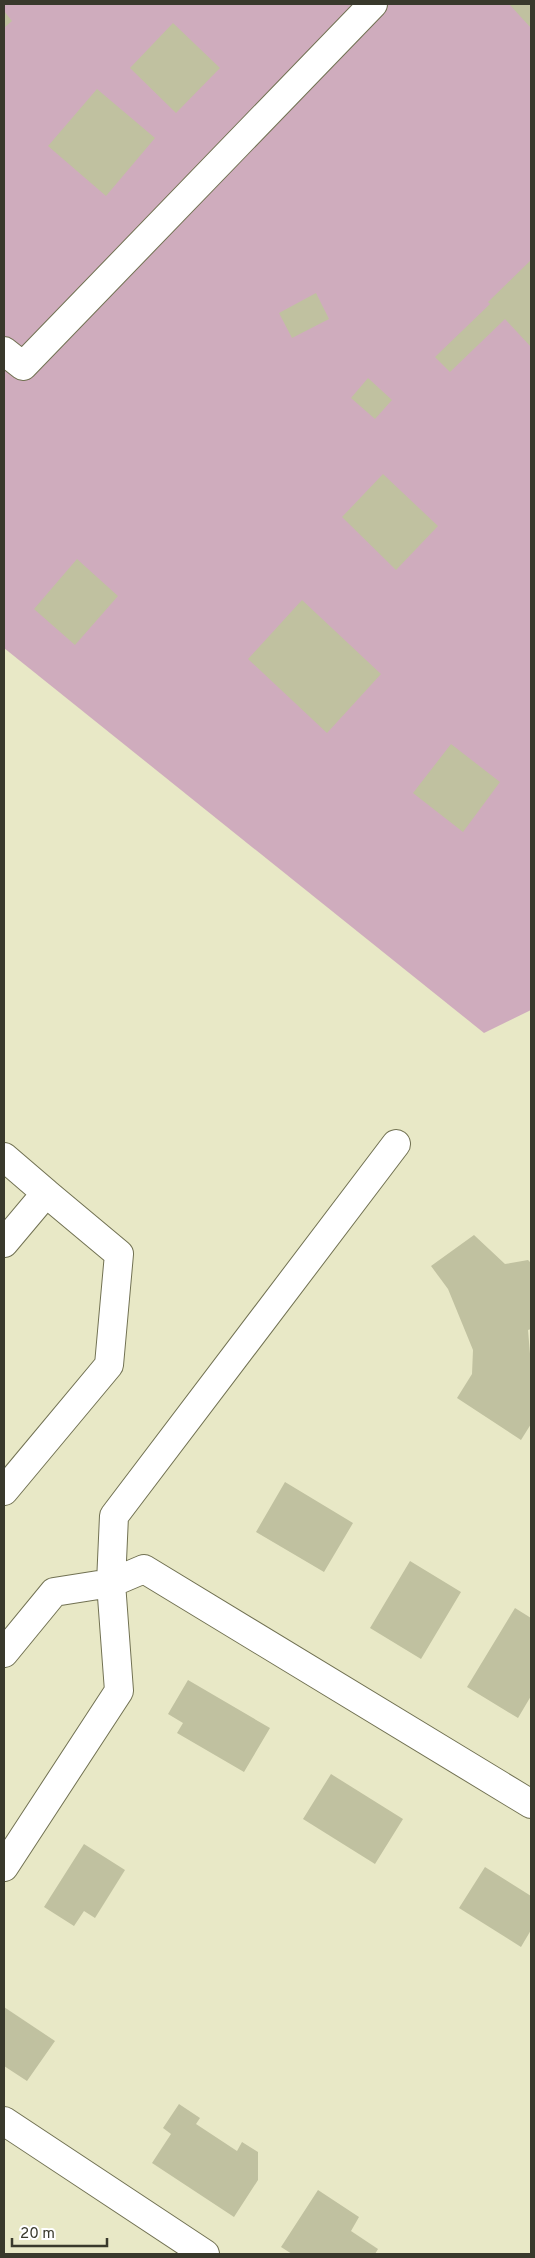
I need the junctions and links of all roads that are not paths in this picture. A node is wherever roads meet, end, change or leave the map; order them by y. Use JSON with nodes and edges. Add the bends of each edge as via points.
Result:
{"nodes":[{"id":1,"x":373,"y":4,"type":"edge"},
{"id":2,"x":4,"y":351,"type":"edge"},
{"id":3,"x":396,"y":1144,"type":"dead end"},
{"id":4,"x":4,"y":1156,"type":"edge"},
{"id":5,"x":46,"y":1193,"type":"junction"},
{"id":6,"x":4,"y":1243,"type":"edge"},
{"id":7,"x":4,"y":1491,"type":"edge"},
{"id":8,"x":111,"y":1583,"type":"junction"},
{"id":9,"x":4,"y":1653,"type":"edge"},
{"id":10,"x":531,"y":1804,"type":"edge"},
{"id":11,"x":4,"y":1867,"type":"edge"},
{"id":12,"x":4,"y":2121,"type":"edge"},
{"id":13,"x":205,"y":2254,"type":"edge"}],
"edges":[{"from":1,"to":2,"type":"street","via":[[23,366]]},
{"from":3,"to":8,"type":"street","via":[[114,1516]]},
{"from":4,"to":5,"type":"street"},
{"from":5,"to":6,"type":"street"},
{"from":5,"to":7,"type":"street","via":[[119,1254],[109,1365]]},
{"from":8,"to":9,"type":"street","via":[[54,1592]]},
{"from":8,"to":10,"type":"street","via":[[144,1569]]},
{"from":8,"to":11,"type":"street","via":[[119,1691]]},
{"from":12,"to":13,"type":"street"}]}
